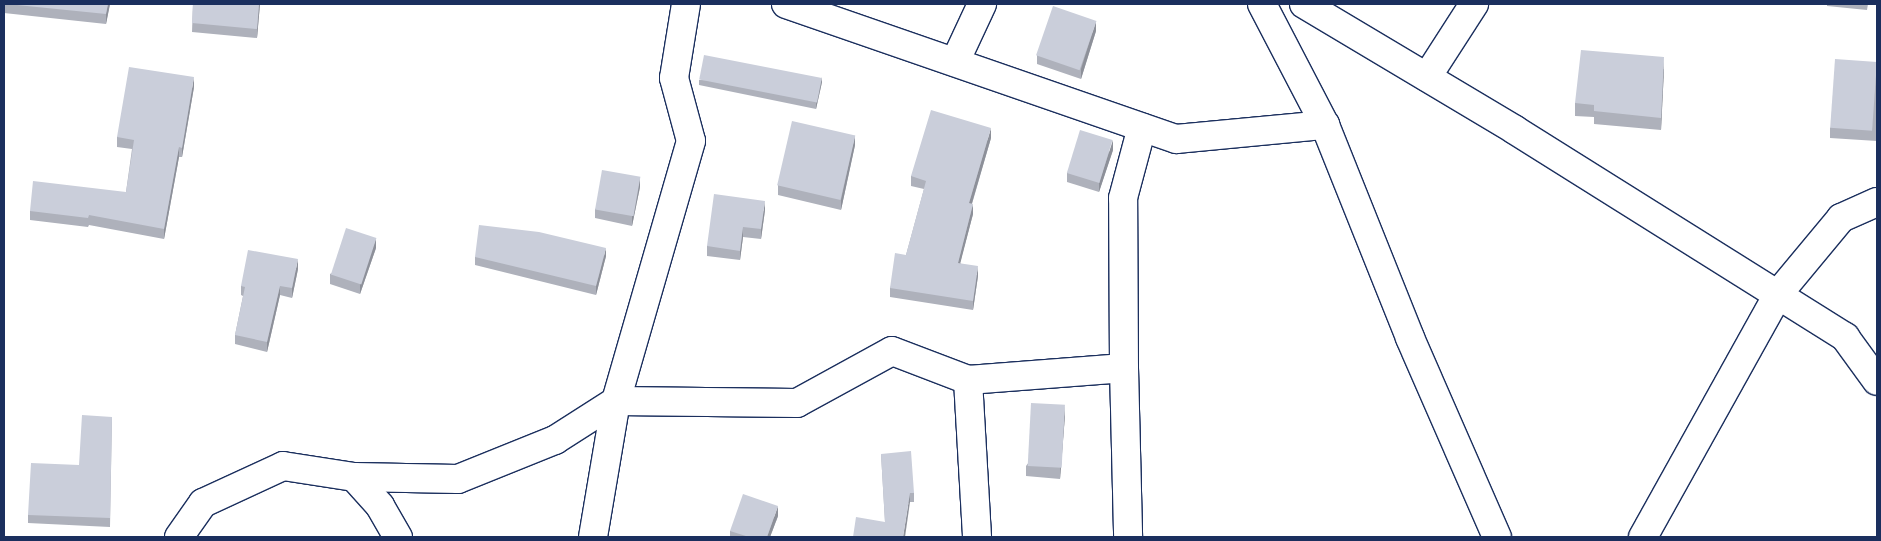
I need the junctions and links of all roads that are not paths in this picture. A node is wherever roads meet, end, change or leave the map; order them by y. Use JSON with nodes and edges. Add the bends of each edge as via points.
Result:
{"nodes":[{"id":1,"x":686,"y":4,"type":"edge"},
{"id":2,"x":786,"y":4,"type":"edge"},
{"id":3,"x":982,"y":4,"type":"edge"},
{"id":4,"x":1262,"y":4,"type":"edge"},
{"id":5,"x":1304,"y":4,"type":"edge"},
{"id":6,"x":1474,"y":4,"type":"edge"},
{"id":7,"x":955,"y":62,"type":"junction"},
{"id":8,"x":1427,"y":77,"type":"junction"},
{"id":9,"x":1325,"y":125,"type":"junction"},
{"id":10,"x":1142,"y":127,"type":"junction"},
{"id":11,"x":1877,"y":202,"type":"edge"},
{"id":12,"x":1778,"y":294,"type":"junction"},
{"id":13,"x":1124,"y":368,"type":"junction"},
{"id":14,"x":968,"y":380,"type":"junction"},
{"id":15,"x":1877,"y":381,"type":"edge"},
{"id":16,"x":616,"y":401,"type":"junction"},
{"id":17,"x":354,"y":477,"type":"junction"},
{"id":18,"x":179,"y":537,"type":"edge"},
{"id":19,"x":398,"y":537,"type":"edge"},
{"id":20,"x":593,"y":537,"type":"edge"},
{"id":21,"x":977,"y":537,"type":"edge"},
{"id":22,"x":1128,"y":537,"type":"edge"},
{"id":23,"x":1497,"y":537,"type":"edge"},
{"id":24,"x":1643,"y":537,"type":"edge"}],
"edges":[{"from":1,"to":16,"type":"street","via":[[674,78],[691,142]]},
{"from":2,"to":7,"type":"street"},
{"from":3,"to":7,"type":"street"},
{"from":4,"to":9,"type":"street"},
{"from":5,"to":8,"type":"street"},
{"from":6,"to":8,"type":"street"},
{"from":7,"to":10,"type":"street"},
{"from":8,"to":12,"type":"street"},
{"from":9,"to":10,"type":"street","via":[[1176,138]]},
{"from":9,"to":23,"type":"street","via":[[1410,338]]},
{"from":10,"to":13,"type":"street","via":[[1123,198]]},
{"from":11,"to":12,"type":"street","via":[[1841,218]]},
{"from":12,"to":15,"type":"street","via":[[1846,337]]},
{"from":12,"to":24,"type":"street"},
{"from":13,"to":14,"type":"street"},
{"from":13,"to":22,"type":"street"},
{"from":14,"to":16,"type":"street","via":[[892,350],[797,403]]},
{"from":14,"to":21,"type":"street"},
{"from":16,"to":17,"type":"street","via":[[555,440],[458,480]]},
{"from":16,"to":20,"type":"street"},
{"from":17,"to":18,"type":"street","via":[[283,466],[204,503]]},
{"from":17,"to":19,"type":"street","via":[[380,506]]}]}
